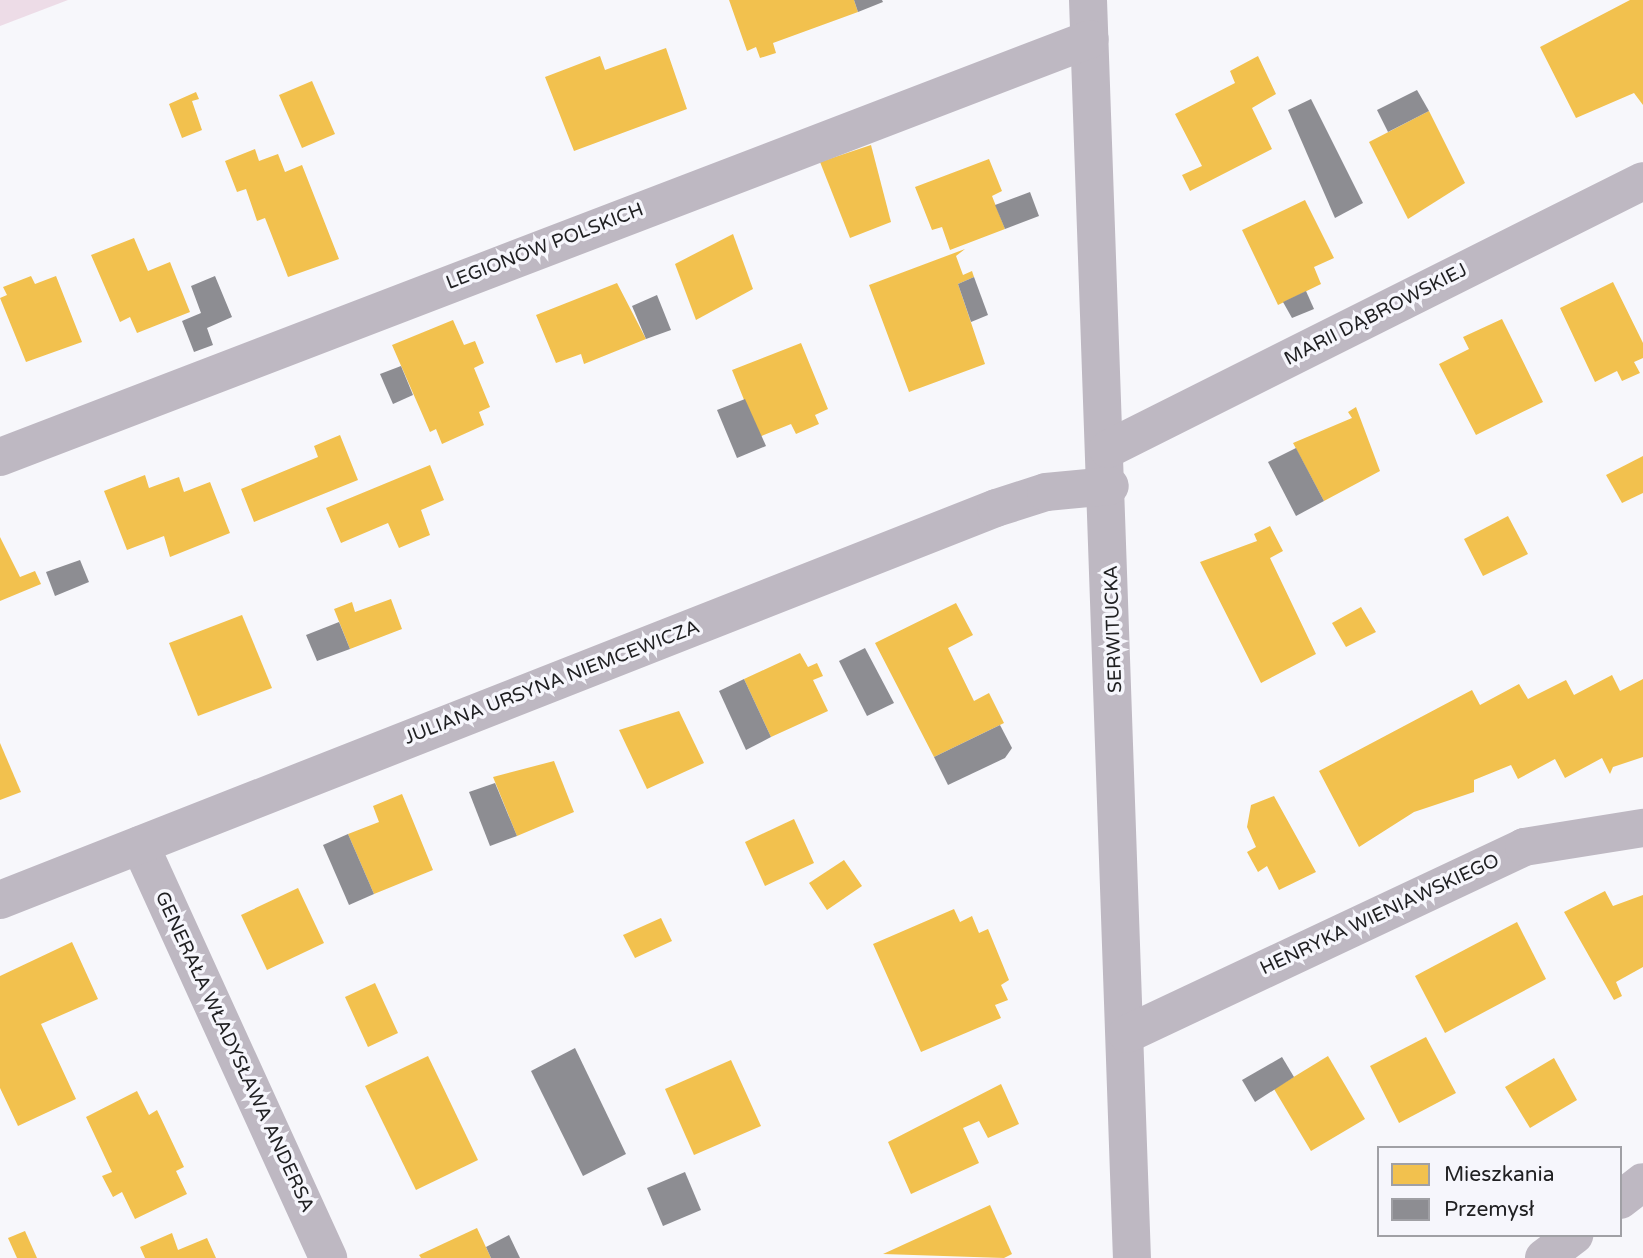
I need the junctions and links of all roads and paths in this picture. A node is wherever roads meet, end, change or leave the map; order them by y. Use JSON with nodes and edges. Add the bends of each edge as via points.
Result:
{"nodes":[{"id":1,"x":1088,"y":0,"type":"edge"},
{"id":2,"x":1090,"y":39,"type":"junction"},
{"id":3,"x":1643,"y":181,"type":"edge"},
{"id":4,"x":1108,"y":449,"type":"junction"},
{"id":5,"x":0,"y":457,"type":"edge"},
{"id":6,"x":1110,"y":486,"type":"junction"},
{"id":7,"x":1643,"y":828,"type":"edge"},
{"id":8,"x":140,"y":845,"type":"junction"},
{"id":9,"x":0,"y":900,"type":"edge"},
{"id":10,"x":1127,"y":1034,"type":"junction"},
{"id":11,"x":1643,"y":1182,"type":"edge"},
{"id":12,"x":1622,"y":1198,"type":"edge"},
{"id":13,"x":1571,"y":1237,"type":"edge"},
{"id":14,"x":328,"y":1258,"type":"edge"},
{"id":15,"x":1132,"y":1258,"type":"edge"},
{"id":16,"x":1544,"y":1258,"type":"edge"}],
"edges":[{"from":1,"to":2,"type":"street","name":"SERWITUCKA"},
{"from":2,"to":4,"type":"street","name":"SERWITUCKA"},
{"from":2,"to":5,"type":"street","name":"LEGIONÓW POLSKICH"},
{"from":3,"to":4,"type":"street","name":"MARII DĄBROWSKIEJ"},
{"from":4,"to":6,"type":"street","name":"SERWITUCKA"},
{"from":6,"to":8,"type":"street","name":"JULIANA URSYNA NIEMCEWICZA","via":[[1046,492],[996,508]]},
{"from":6,"to":10,"type":"street","name":"SERWITUCKA"},
{"from":7,"to":10,"type":"street","name":"HENRYKA WIENIAWSKIEGO","via":[[1524,847]]},
{"from":8,"to":9,"type":"street","name":"JULIANA URSYNA NIEMCEWICZA"},
{"from":8,"to":14,"type":"street","name":"GENERAŁA WŁADYSŁAWA ANDERSA"},
{"from":10,"to":15,"type":"street","name":"SERWITUCKA"},
{"from":11,"to":12,"type":"street"},
{"from":13,"to":16,"type":"street"}]}
